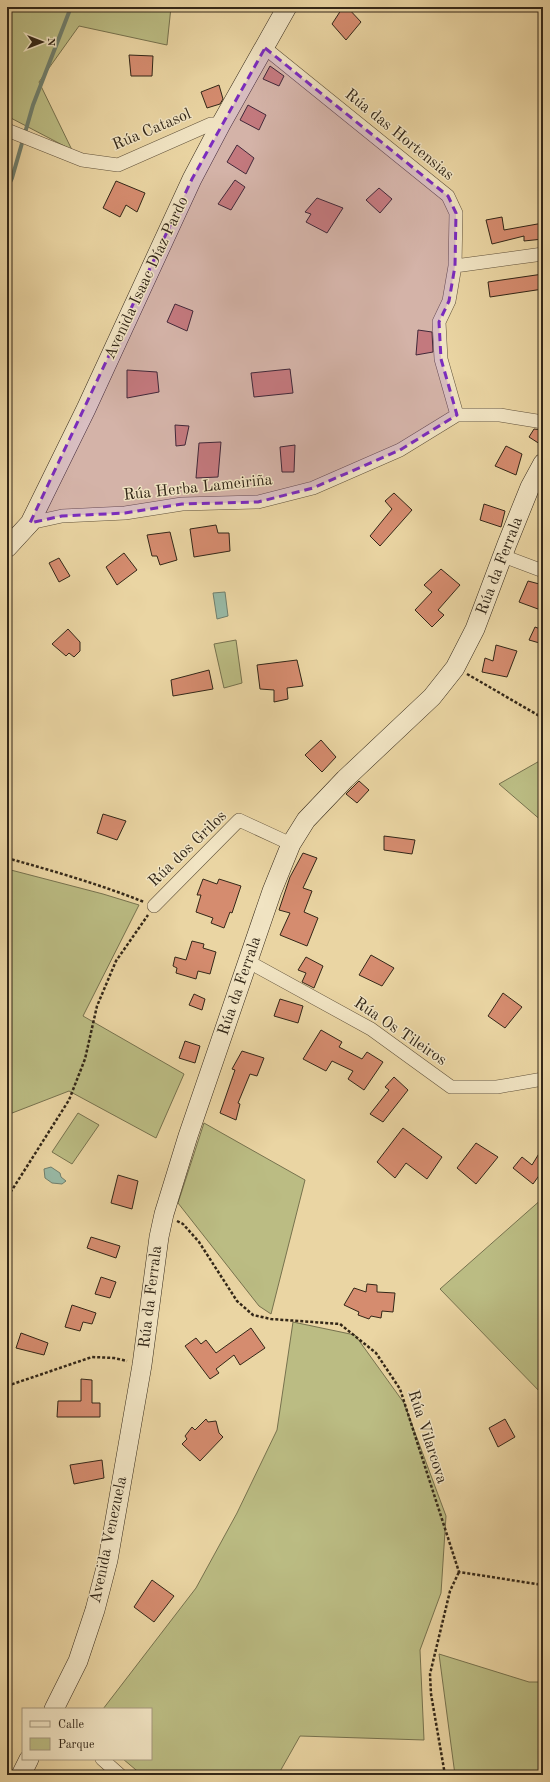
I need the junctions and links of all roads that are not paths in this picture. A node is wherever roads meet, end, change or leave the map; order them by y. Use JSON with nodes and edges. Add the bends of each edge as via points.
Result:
{"nodes":[{"id":1,"x":287,"y":7,"type":"edge"},
{"id":2,"x":265,"y":48,"type":"junction"},
{"id":3,"x":220,"y":124,"type":"junction"},
{"id":4,"x":7,"y":130,"type":"edge"},
{"id":5,"x":543,"y":254,"type":"edge"},
{"id":6,"x":455,"y":266,"type":"junction"},
{"id":7,"x":457,"y":415,"type":"junction"},
{"id":8,"x":543,"y":422,"type":"edge"},
{"id":9,"x":543,"y":463,"type":"edge"},
{"id":10,"x":30,"y":523,"type":"junction"},
{"id":11,"x":7,"y":548,"type":"edge"},
{"id":12,"x":503,"y":556,"type":"junction"},
{"id":13,"x":543,"y":571,"type":"edge"},
{"id":14,"x":290,"y":844,"type":"junction"},
{"id":15,"x":154,"y":906,"type":"road end"},
{"id":16,"x":249,"y":962,"type":"junction"},
{"id":17,"x":543,"y":1080,"type":"edge"},
{"id":18,"x":142,"y":1365,"type":"joint"},
{"id":19,"x":54,"y":1708,"type":"edge"},
{"id":20,"x":28,"y":1760,"type":"edge"},
{"id":21,"x":103,"y":1760,"type":"edge"},
{"id":22,"x":21,"y":1775,"type":"edge"},
{"id":23,"x":120,"y":1775,"type":"edge"}],
"edges":[{"from":1,"to":2,"type":"street","name":"Avenida Isaac Díaz Pardo"},
{"from":2,"to":3,"type":"street","name":"Avenida Isaac Díaz Pardo"},
{"from":2,"to":6,"type":"street","name":"Rúa das Hortensias","via":[[448,196],[456,213]]},
{"from":3,"to":4,"type":"street","name":"Rúa Catasol","via":[[211,124],[118,165],[82,160]]},
{"from":3,"to":10,"type":"street","name":"Avenida Isaac Díaz Pardo"},
{"from":5,"to":6,"type":"street"},
{"from":6,"to":7,"type":"street","name":"Rúa das Hortensias","via":[[449,301],[439,322],[441,359]]},
{"from":7,"to":8,"type":"street","via":[[500,415]]},
{"from":7,"to":10,"type":"street","name":"Rúa Herba Lameiriña","via":[[400,450],[313,488],[258,502],[182,504],[125,513],[62,516]]},
{"from":9,"to":12,"type":"street","name":"Rúa da Ferrala","via":[[530,487]]},
{"from":10,"to":11,"type":"street","name":"Avenida Isaac Díaz Pardo"},
{"from":12,"to":13,"type":"street"},
{"from":12,"to":14,"type":"street","name":"Rúa da Ferrala","via":[[475,629],[455,668],[432,697],[345,779],[306,820]]},
{"from":14,"to":15,"type":"street","name":"Rúa dos Grilos","via":[[238,820]]},
{"from":14,"to":16,"type":"street","name":"Rúa da Ferrala"},
{"from":16,"to":17,"type":"street","name":"Rúa Os Tileiros","via":[[372,1029],[451,1087],[498,1087]]},
{"from":16,"to":18,"type":"street","name":"Rúa da Ferrala","via":[[188,1136],[164,1214]]},
{"from":18,"to":19,"type":"street","name":"Avenida Venezuela","via":[[106,1567],[78,1661]]},
{"from":20,"to":22,"type":"street"},
{"from":21,"to":23,"type":"street"}]}
